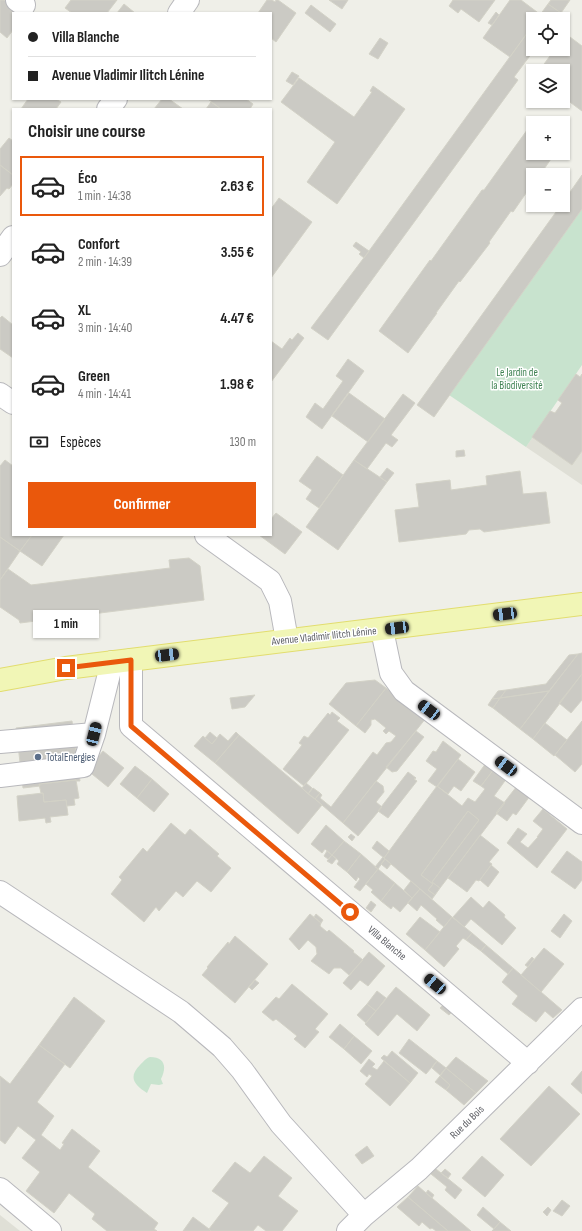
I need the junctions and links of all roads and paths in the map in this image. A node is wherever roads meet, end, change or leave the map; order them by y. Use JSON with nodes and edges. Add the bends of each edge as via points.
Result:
{"nodes":[{"id":1,"x":188,"y":0,"type":"edge"},
{"id":2,"x":180,"y":12,"type":"edge"},
{"id":3,"x":115,"y":100,"type":"edge"},
{"id":4,"x":109,"y":108,"type":"edge"},
{"id":5,"x":12,"y":238,"type":"edge"},
{"id":6,"x":0,"y":255,"type":"edge"},
{"id":7,"x":0,"y":394,"type":"edge"},
{"id":8,"x":12,"y":402,"type":"edge"},
{"id":9,"x":207,"y":536,"type":"edge"},
{"id":10,"x":582,"y":604,"type":"edge"},
{"id":11,"x":382,"y":630,"type":"junction"},
{"id":12,"x":287,"y":640,"type":"junction"},
{"id":13,"x":121,"y":661,"type":"junction"},
{"id":14,"x":66,"y":668,"type":"junction"},
{"id":15,"x":0,"y":672,"type":"edge"},
{"id":16,"x":0,"y":680,"type":"edge"},
{"id":17,"x":94,"y":734,"type":"junction"},
{"id":18,"x":0,"y":742,"type":"edge"},
{"id":19,"x":0,"y":776,"type":"edge"},
{"id":20,"x":582,"y":823,"type":"edge"},
{"id":21,"x":0,"y":892,"type":"edge"},
{"id":22,"x":582,"y":1009,"type":"edge"},
{"id":23,"x":528,"y":1063,"type":"junction"},
{"id":24,"x":0,"y":1189,"type":"edge"},
{"id":25,"x":364,"y":1215,"type":"junction"},
{"id":26,"x":50,"y":1231,"type":"edge"},
{"id":27,"x":348,"y":1231,"type":"edge"}],
"edges":[{"from":1,"to":2,"type":"street"},
{"from":3,"to":4,"type":"street"},
{"from":5,"to":6,"type":"street"},
{"from":7,"to":8,"type":"street"},
{"from":9,"to":12,"type":"street","via":[[270,581],[280,601]]},
{"from":10,"to":11,"type":"main road","name":"Avenue Vladimir Ilitch Lénine"},
{"from":11,"to":12,"type":"main road","name":"Avenue Vladimir Ilitch Lénine"},
{"from":11,"to":20,"type":"street","via":[[391,674],[404,691]]},
{"from":12,"to":13,"type":"main road","name":"Avenue Vladimir Ilitch Lénine"},
{"from":13,"to":14,"type":"main road","name":"Avenue Vladimir Ilitch Lénine"},
{"from":13,"to":17,"type":"street"},
{"from":13,"to":23,"type":"street","name":"Villa Blanche","via":[[131,726]]},
{"from":14,"to":15,"type":"main road","name":"Avenue Vladimir Ilitch Lénine"},
{"from":14,"to":16,"type":"main road","name":"Avenue Vladimir Ilitch Lénine"},
{"from":17,"to":18,"type":"street"},
{"from":17,"to":19,"type":"street","via":[[83,766]]},
{"from":21,"to":25,"type":"street","via":[[181,1012],[208,1034],[242,1070],[281,1124]]},
{"from":22,"to":23,"type":"street","name":"Rue du Bois"},
{"from":23,"to":25,"type":"street","name":"Rue du Bois","via":[[419,1169]]},
{"from":24,"to":26,"type":"street"},
{"from":25,"to":27,"type":"street","name":"Rue du Bois"}]}
